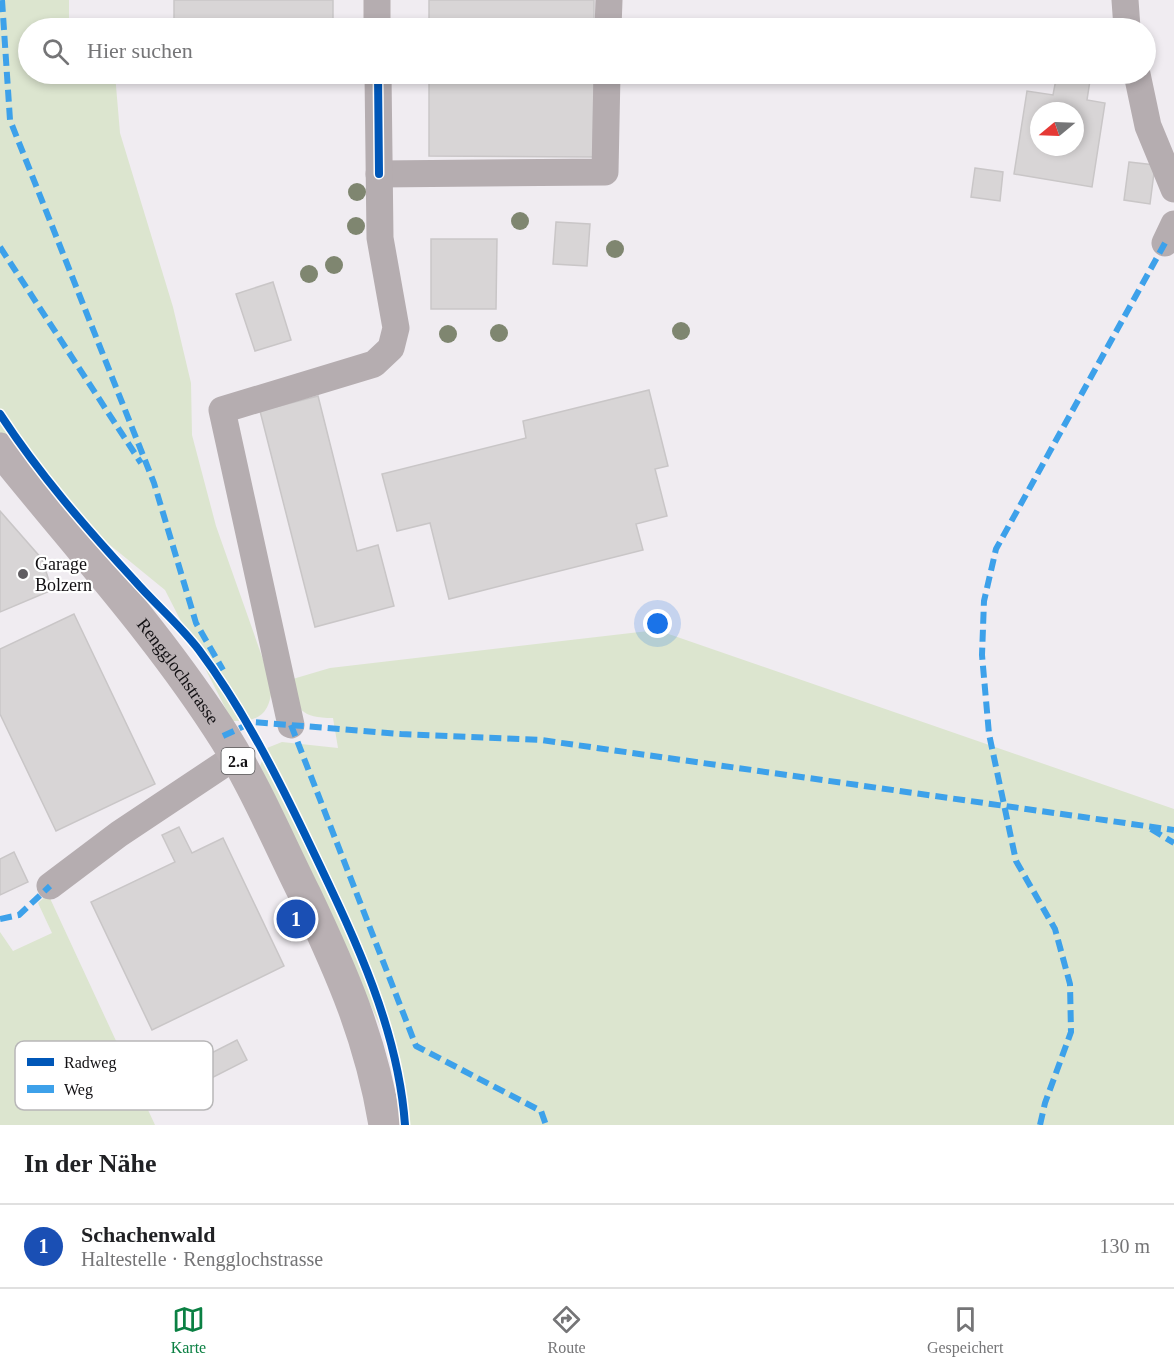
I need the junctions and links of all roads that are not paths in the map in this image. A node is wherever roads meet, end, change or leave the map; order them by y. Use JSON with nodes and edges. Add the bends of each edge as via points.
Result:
{"nodes":[{"id":1,"x":377,"y":0,"type":"edge"},
{"id":2,"x":609,"y":0,"type":"edge"},
{"id":3,"x":1125,"y":0,"type":"edge"},
{"id":4,"x":377,"y":18,"type":"edge"},
{"id":5,"x":608,"y":18,"type":"edge"},
{"id":6,"x":1126,"y":18,"type":"edge"},
{"id":7,"x":378,"y":84,"type":"edge"},
{"id":8,"x":607,"y":84,"type":"edge"},
{"id":9,"x":1139,"y":84,"type":"edge"},
{"id":10,"x":379,"y":174,"type":"junction"},
{"id":11,"x":1174,"y":189,"type":"edge"},
{"id":12,"x":0,"y":448,"type":"edge"},
{"id":13,"x":291,"y":725,"type":"dead end"},
{"id":14,"x":236,"y":756,"type":"junction"},
{"id":15,"x":50,"y":886,"type":"dead end"},
{"id":16,"x":385,"y":1125,"type":"edge"}],
"edges":[{"from":1,"to":4,"type":"street"},
{"from":2,"to":5,"type":"street"},
{"from":3,"to":6,"type":"street"},
{"from":7,"to":10,"type":"street"},
{"from":8,"to":10,"type":"street","via":[[605,172]]},
{"from":9,"to":11,"type":"street","via":[[1148,126]]},
{"from":10,"to":13,"type":"street","via":[[380,238],[396,328],[391,348],[374,364],[222,410]]},
{"from":12,"to":14,"type":"main road","name":"Rengglochstrasse","number":"2.a","via":[[161,646]]},
{"from":14,"to":15,"type":"street","via":[[119,834]]},
{"from":14,"to":16,"type":"main road","name":"Rengglochstrasse","number":"2.a","via":[[317,921],[360,1020]]}]}
